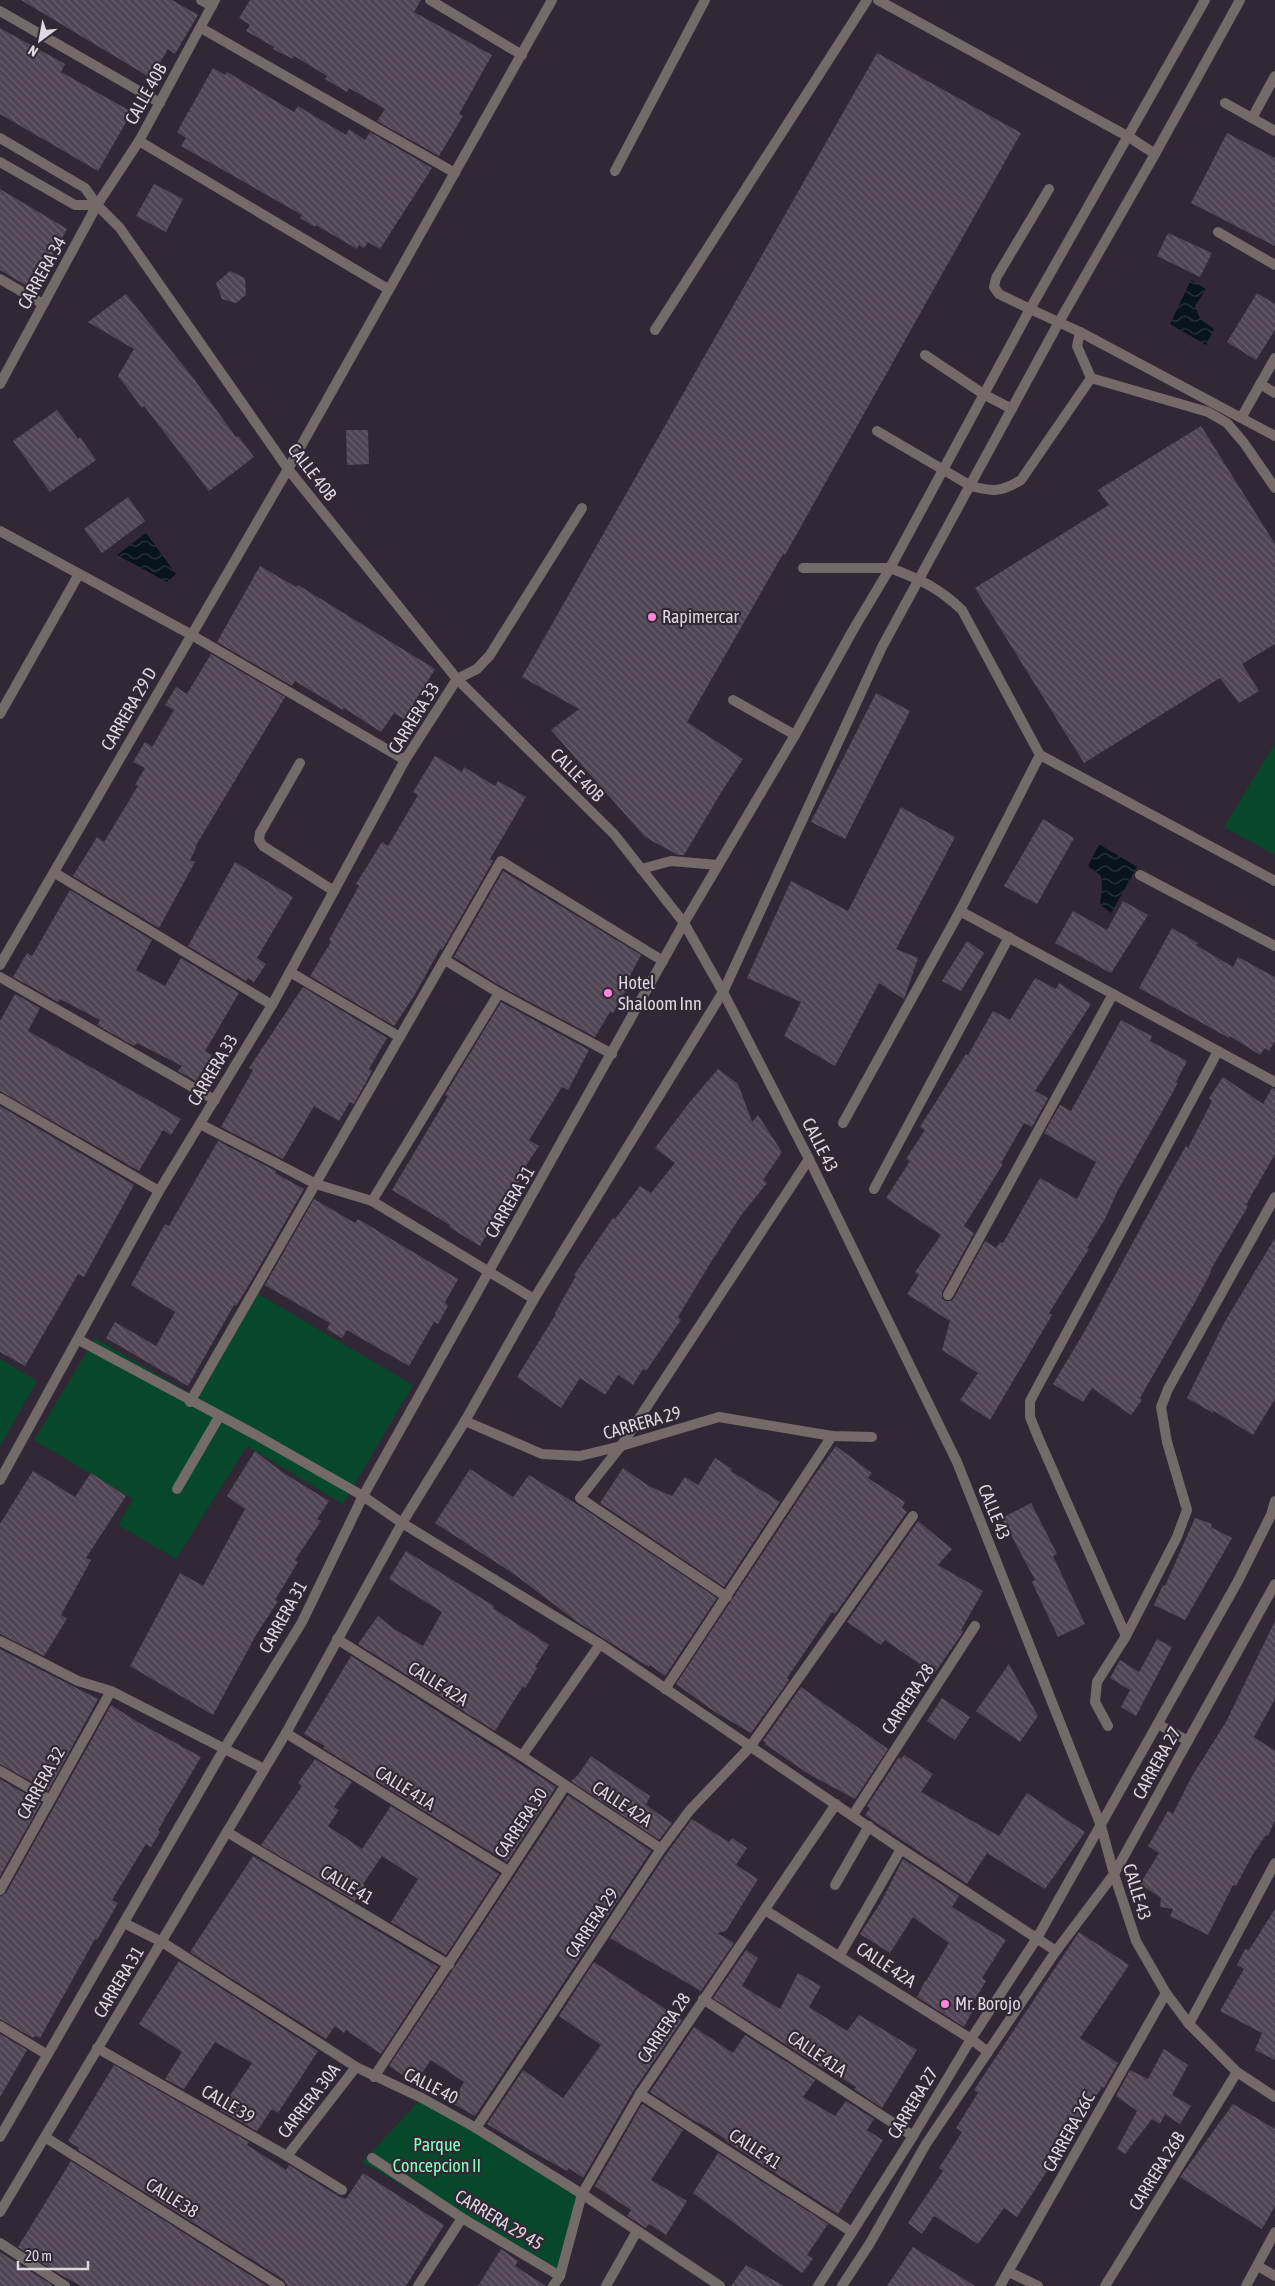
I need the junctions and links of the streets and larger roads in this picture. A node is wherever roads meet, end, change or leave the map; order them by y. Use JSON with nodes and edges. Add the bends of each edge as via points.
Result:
{"nodes":[{"id":1,"x":201,"y":0,"type":"edge"},
{"id":2,"x":430,"y":0,"type":"edge"},
{"id":3,"x":552,"y":0,"type":"edge"},
{"id":4,"x":705,"y":0,"type":"edge"},
{"id":5,"x":867,"y":0,"type":"edge"},
{"id":6,"x":878,"y":0,"type":"edge"},
{"id":7,"x":1205,"y":0,"type":"edge"},
{"id":8,"x":1240,"y":0,"type":"edge"},
{"id":9,"x":213,"y":3,"type":"edge"},
{"id":10,"x":0,"y":11,"type":"edge"},
{"id":11,"x":201,"y":28,"type":"junction"},
{"id":12,"x":522,"y":55,"type":"junction"},
{"id":13,"x":1275,"y":76,"type":"edge"},
{"id":14,"x":160,"y":103,"type":"junction"},
{"id":15,"x":1225,"y":103,"type":"dead end"},
{"id":16,"x":1252,"y":118,"type":"junction"},
{"id":17,"x":1275,"y":131,"type":"edge"},
{"id":18,"x":1129,"y":137,"type":"junction"},
{"id":19,"x":0,"y":138,"type":"edge"},
{"id":20,"x":139,"y":141,"type":"junction"},
{"id":21,"x":1156,"y":154,"type":"junction"},
{"id":22,"x":0,"y":162,"type":"edge"},
{"id":23,"x":615,"y":171,"type":"dead end"},
{"id":24,"x":455,"y":173,"type":"junction"},
{"id":25,"x":1049,"y":189,"type":"dead end"},
{"id":26,"x":97,"y":205,"type":"junction"},
{"id":27,"x":1218,"y":232,"type":"dead end"},
{"id":28,"x":1275,"y":265,"type":"edge"},
{"id":29,"x":0,"y":279,"type":"edge"},
{"id":30,"x":388,"y":289,"type":"junction"},
{"id":31,"x":44,"y":304,"type":"junction"},
{"id":32,"x":1030,"y":309,"type":"junction"},
{"id":33,"x":1059,"y":322,"type":"junction"},
{"id":34,"x":655,"y":330,"type":"dead end"},
{"id":35,"x":1080,"y":332,"type":"junction"},
{"id":36,"x":925,"y":355,"type":"dead end"},
{"id":37,"x":1275,"y":358,"type":"edge"},
{"id":38,"x":1091,"y":378,"type":"junction"},
{"id":39,"x":0,"y":384,"type":"edge"},
{"id":40,"x":1260,"y":384,"type":"junction"},
{"id":41,"x":1275,"y":393,"type":"edge"},
{"id":42,"x":985,"y":395,"type":"junction"},
{"id":43,"x":1012,"y":410,"type":"junction"},
{"id":44,"x":1241,"y":418,"type":"junction"},
{"id":45,"x":877,"y":431,"type":"dead end"},
{"id":46,"x":1275,"y":436,"type":"edge"},
{"id":47,"x":288,"y":469,"type":"junction"},
{"id":48,"x":943,"y":471,"type":"junction"},
{"id":49,"x":970,"y":486,"type":"junction"},
{"id":50,"x":1275,"y":488,"type":"edge"},
{"id":51,"x":582,"y":508,"type":"dead end"},
{"id":52,"x":0,"y":531,"type":"edge"},
{"id":53,"x":803,"y":568,"type":"dead end"},
{"id":54,"x":890,"y":568,"type":"junction"},
{"id":55,"x":79,"y":574,"type":"junction"},
{"id":56,"x":920,"y":579,"type":"junction"},
{"id":57,"x":190,"y":634,"type":"junction"},
{"id":58,"x":458,"y":679,"type":"junction"},
{"id":59,"x":733,"y":700,"type":"dead end"},
{"id":60,"x":0,"y":714,"type":"edge"},
{"id":61,"x":795,"y":735,"type":"junction"},
{"id":62,"x":1040,"y":754,"type":"junction"},
{"id":63,"x":406,"y":760,"type":"junction"},
{"id":64,"x":300,"y":763,"type":"dead end"},
{"id":65,"x":718,"y":866,"type":"junction"},
{"id":66,"x":641,"y":868,"type":"junction"},
{"id":67,"x":55,"y":872,"type":"junction"},
{"id":68,"x":1140,"y":876,"type":"dead end"},
{"id":69,"x":1275,"y":881,"type":"edge"},
{"id":70,"x":334,"y":891,"type":"junction"},
{"id":71,"x":960,"y":910,"type":"junction"},
{"id":72,"x":684,"y":923,"type":"junction"},
{"id":73,"x":1009,"y":937,"type":"junction"},
{"id":74,"x":1275,"y":946,"type":"edge"},
{"id":75,"x":444,"y":960,"type":"junction"},
{"id":76,"x":663,"y":961,"type":"junction"},
{"id":77,"x":0,"y":965,"type":"edge"},
{"id":78,"x":290,"y":972,"type":"junction"},
{"id":79,"x":0,"y":977,"type":"edge"},
{"id":80,"x":723,"y":992,"type":"junction"},
{"id":81,"x":499,"y":993,"type":"junction"},
{"id":82,"x":1113,"y":994,"type":"junction"},
{"id":83,"x":272,"y":1005,"type":"junction"},
{"id":84,"x":398,"y":1036,"type":"junction"},
{"id":85,"x":1218,"y":1051,"type":"junction"},
{"id":86,"x":612,"y":1054,"type":"junction"},
{"id":87,"x":1275,"y":1082,"type":"edge"},
{"id":88,"x":0,"y":1098,"type":"edge"},
{"id":89,"x":215,"y":1100,"type":"junction"},
{"id":90,"x":843,"y":1123,"type":"dead end"},
{"id":91,"x":200,"y":1124,"type":"junction"},
{"id":92,"x":809,"y":1159,"type":"junction"},
{"id":93,"x":316,"y":1184,"type":"junction"},
{"id":94,"x":874,"y":1189,"type":"dead end"},
{"id":95,"x":159,"y":1191,"type":"junction"},
{"id":96,"x":1275,"y":1197,"type":"edge"},
{"id":97,"x":372,"y":1201,"type":"junction"},
{"id":98,"x":489,"y":1272,"type":"junction"},
{"id":99,"x":948,"y":1295,"type":"dead end"},
{"id":100,"x":534,"y":1299,"type":"junction"},
{"id":101,"x":79,"y":1340,"type":"junction"},
{"id":102,"x":190,"y":1402,"type":"junction"},
{"id":103,"x":219,"y":1417,"type":"junction"},
{"id":104,"x":465,"y":1421,"type":"junction"},
{"id":105,"x":832,"y":1436,"type":"junction"},
{"id":106,"x":872,"y":1437,"type":"dead end"},
{"id":107,"x":621,"y":1446,"type":"junction"},
{"id":108,"x":0,"y":1480,"type":"edge"},
{"id":109,"x":177,"y":1489,"type":"dead end"},
{"id":110,"x":363,"y":1496,"type":"junction"},
{"id":111,"x":1275,"y":1501,"type":"edge"},
{"id":112,"x":913,"y":1516,"type":"dead end"},
{"id":113,"x":402,"y":1523,"type":"junction"},
{"id":114,"x":1275,"y":1584,"type":"edge"},
{"id":115,"x":727,"y":1597,"type":"junction"},
{"id":116,"x":1265,"y":1598,"type":"junction"},
{"id":117,"x":1275,"y":1604,"type":"edge"},
{"id":118,"x":975,"y":1626,"type":"dead end"},
{"id":119,"x":1126,"y":1636,"type":"junction"},
{"id":120,"x":337,"y":1639,"type":"junction"},
{"id":121,"x":0,"y":1641,"type":"edge"},
{"id":122,"x":600,"y":1644,"type":"junction"},
{"id":123,"x":665,"y":1690,"type":"junction"},
{"id":124,"x":111,"y":1691,"type":"junction"},
{"id":125,"x":1158,"y":1724,"type":"junction"},
{"id":126,"x":1108,"y":1726,"type":"dead end"},
{"id":127,"x":286,"y":1733,"type":"junction"},
{"id":128,"x":1188,"y":1741,"type":"junction"},
{"id":129,"x":750,"y":1747,"type":"junction"},
{"id":130,"x":224,"y":1749,"type":"junction"},
{"id":131,"x":522,"y":1756,"type":"junction"},
{"id":132,"x":264,"y":1769,"type":"junction"},
{"id":133,"x":0,"y":1772,"type":"edge"},
{"id":134,"x":565,"y":1786,"type":"junction"},
{"id":135,"x":50,"y":1800,"type":"junction"},
{"id":136,"x":836,"y":1804,"type":"junction"},
{"id":137,"x":853,"y":1815,"type":"junction"},
{"id":138,"x":869,"y":1826,"type":"junction"},
{"id":139,"x":1101,"y":1826,"type":"junction"},
{"id":140,"x":228,"y":1832,"type":"junction"},
{"id":141,"x":661,"y":1849,"type":"junction"},
{"id":142,"x":901,"y":1850,"type":"junction"},
{"id":143,"x":1275,"y":1863,"type":"edge"},
{"id":144,"x":508,"y":1871,"type":"junction"},
{"id":145,"x":1114,"y":1874,"type":"junction"},
{"id":146,"x":835,"y":1885,"type":"dead end"},
{"id":147,"x":0,"y":1890,"type":"edge"},
{"id":148,"x":765,"y":1910,"type":"junction"},
{"id":149,"x":124,"y":1923,"type":"junction"},
{"id":150,"x":1037,"y":1938,"type":"junction"},
{"id":151,"x":162,"y":1942,"type":"junction"},
{"id":152,"x":1056,"y":1951,"type":"junction"},
{"id":153,"x":840,"y":1955,"type":"junction"},
{"id":154,"x":449,"y":1965,"type":"junction"},
{"id":155,"x":1166,"y":1993,"type":"junction"},
{"id":156,"x":703,"y":1999,"type":"junction"},
{"id":157,"x":1189,"y":2024,"type":"junction"},
{"id":158,"x":0,"y":2026,"type":"edge"},
{"id":159,"x":971,"y":2038,"type":"junction"},
{"id":160,"x":97,"y":2048,"type":"junction"},
{"id":161,"x":988,"y":2052,"type":"junction"},
{"id":162,"x":46,"y":2054,"type":"junction"},
{"id":163,"x":356,"y":2067,"type":"junction"},
{"id":164,"x":1237,"y":2072,"type":"junction"},
{"id":165,"x":374,"y":2077,"type":"junction"},
{"id":166,"x":640,"y":2094,"type":"junction"},
{"id":167,"x":1275,"y":2097,"type":"edge"},
{"id":168,"x":476,"y":2128,"type":"junction"},
{"id":169,"x":913,"y":2136,"type":"junction"},
{"id":170,"x":0,"y":2137,"type":"edge"},
{"id":171,"x":46,"y":2137,"type":"junction"},
{"id":172,"x":287,"y":2156,"type":"junction"},
{"id":173,"x":372,"y":2158,"type":"dead end"},
{"id":174,"x":342,"y":2190,"type":"dead end"},
{"id":175,"x":582,"y":2194,"type":"junction"},
{"id":176,"x":0,"y":2212,"type":"edge"},
{"id":177,"x":462,"y":2218,"type":"junction"},
{"id":178,"x":637,"y":2231,"type":"junction"},
{"id":179,"x":852,"y":2232,"type":"junction"},
{"id":180,"x":1275,"y":2232,"type":"edge"},
{"id":181,"x":0,"y":2243,"type":"edge"},
{"id":182,"x":1258,"y":2266,"type":"junction"},
{"id":183,"x":1009,"y":2272,"type":"junction"},
{"id":184,"x":560,"y":2276,"type":"junction"},
{"id":185,"x":1275,"y":2276,"type":"edge"},
{"id":186,"x":65,"y":2286,"type":"edge"},
{"id":187,"x":280,"y":2286,"type":"edge"},
{"id":188,"x":418,"y":2286,"type":"edge"},
{"id":189,"x":553,"y":2286,"type":"edge"},
{"id":190,"x":606,"y":2286,"type":"edge"},
{"id":191,"x":720,"y":2286,"type":"edge"},
{"id":192,"x":818,"y":2286,"type":"edge"},
{"id":193,"x":842,"y":2286,"type":"edge"},
{"id":194,"x":1000,"y":2286,"type":"edge"},
{"id":195,"x":1038,"y":2286,"type":"edge"},
{"id":196,"x":1105,"y":2286,"type":"edge"},
{"id":197,"x":1246,"y":2286,"type":"edge"}],
"edges":[{"from":1,"to":9,"type":"street","name":"CALLE 40B"},
{"from":2,"to":12,"type":"street"},
{"from":3,"to":12,"type":"street","name":"CARRERA 29 D"},
{"from":4,"to":23,"type":"street"},
{"from":5,"to":34,"type":"street"},
{"from":6,"to":18,"type":"street"},
{"from":7,"to":18,"type":"street","name":"CARRERA 31"},
{"from":8,"to":21,"type":"street","name":"CARRERA 31"},
{"from":9,"to":11,"type":"street","name":"CALLE 40B"},
{"from":10,"to":14,"type":"street"},
{"from":11,"to":14,"type":"street","name":"CALLE 40B"},
{"from":11,"to":24,"type":"street"},
{"from":12,"to":24,"type":"street","name":"CARRERA 29 D"},
{"from":13,"to":16,"type":"street"},
{"from":14,"to":20,"type":"street","name":"CALLE 40B"},
{"from":15,"to":16,"type":"street"},
{"from":16,"to":17,"type":"street"},
{"from":18,"to":21,"type":"street"},
{"from":18,"to":32,"type":"street","name":"CARRERA 31"},
{"from":19,"to":26,"type":"street","via":[[85,188]]},
{"from":20,"to":26,"type":"street","name":"CALLE 40B"},
{"from":20,"to":30,"type":"street"},
{"from":21,"to":33,"type":"street","name":"CARRERA 31"},
{"from":22,"to":26,"type":"street","via":[[76,205]]},
{"from":24,"to":30,"type":"street","name":"CARRERA 29 D"},
{"from":25,"to":32,"type":"street","via":[[996,278],[994,287],[999,294]]},
{"from":26,"to":31,"type":"street","name":"CARRERA 34"},
{"from":26,"to":47,"type":"street","name":"CALLE 40B","via":[[120,228]]},
{"from":27,"to":28,"type":"street"},
{"from":29,"to":31,"type":"street"},
{"from":30,"to":47,"type":"street","name":"CARRERA 29 D"},
{"from":31,"to":39,"type":"street","name":"CARRERA 34"},
{"from":32,"to":33,"type":"street"},
{"from":32,"to":42,"type":"street","name":"CARRERA 31"},
{"from":33,"to":35,"type":"street"},
{"from":33,"to":43,"type":"street","name":"CARRERA 31"},
{"from":35,"to":38,"type":"street","via":[[1077,346]]},
{"from":35,"to":44,"type":"street"},
{"from":36,"to":42,"type":"street"},
{"from":37,"to":40,"type":"street"},
{"from":38,"to":49,"type":"street","via":[[1021,480],[1005,489],[988,491]]},
{"from":38,"to":50,"type":"street","via":[[1208,412],[1227,423]]},
{"from":40,"to":41,"type":"street"},
{"from":40,"to":44,"type":"street"},
{"from":42,"to":43,"type":"street"},
{"from":42,"to":48,"type":"street","name":"CARRERA 31"},
{"from":43,"to":49,"type":"street","name":"CARRERA 31"},
{"from":44,"to":46,"type":"street"},
{"from":45,"to":48,"type":"street"},
{"from":47,"to":57,"type":"street","name":"CARRERA 29 D"},
{"from":47,"to":58,"type":"street","name":"CALLE 40B"},
{"from":48,"to":49,"type":"street"},
{"from":48,"to":54,"type":"street","name":"CARRERA 31"},
{"from":49,"to":56,"type":"street","name":"CARRERA 31"},
{"from":51,"to":58,"type":"street","via":[[490,655],[477,669]]},
{"from":52,"to":55,"type":"street"},
{"from":53,"to":54,"type":"street"},
{"from":54,"to":56,"type":"street"},
{"from":54,"to":61,"type":"street","name":"CARRERA 31"},
{"from":55,"to":57,"type":"street"},
{"from":55,"to":60,"type":"street"},
{"from":56,"to":62,"type":"street","via":[[945,594],[962,610]]},
{"from":56,"to":80,"type":"street","name":"CARRERA 31","via":[[882,647]]},
{"from":57,"to":63,"type":"street"},
{"from":57,"to":67,"type":"street","name":"CARRERA 29 D"},
{"from":58,"to":63,"type":"street","name":"CARRERA 33"},
{"from":58,"to":66,"type":"street","name":"CALLE 40B","via":[[614,834]]},
{"from":59,"to":61,"type":"street"},
{"from":61,"to":65,"type":"street","name":"CARRERA 31"},
{"from":62,"to":69,"type":"street"},
{"from":62,"to":71,"type":"street"},
{"from":63,"to":70,"type":"street","name":"CARRERA 33"},
{"from":64,"to":70,"type":"street","via":[[259,840],[263,846]]},
{"from":65,"to":66,"type":"street","via":[[671,861]]},
{"from":65,"to":72,"type":"street","name":"CARRERA 31"},
{"from":66,"to":72,"type":"street","name":"CALLE 40B"},
{"from":67,"to":77,"type":"street","name":"CARRERA 29 D"},
{"from":67,"to":83,"type":"street"},
{"from":68,"to":74,"type":"street"},
{"from":70,"to":78,"type":"street","name":"CARRERA 33"},
{"from":71,"to":73,"type":"street"},
{"from":71,"to":90,"type":"street"},
{"from":72,"to":76,"type":"street","name":"CARRERA 31"},
{"from":72,"to":80,"type":"street","name":"CALLE 43"},
{"from":73,"to":82,"type":"street"},
{"from":73,"to":94,"type":"street"},
{"from":75,"to":76,"type":"street","via":[[501,861]]},
{"from":75,"to":81,"type":"street"},
{"from":75,"to":84,"type":"street"},
{"from":76,"to":86,"type":"street","name":"CARRERA 31"},
{"from":78,"to":83,"type":"street","name":"CARRERA 33"},
{"from":78,"to":84,"type":"street"},
{"from":79,"to":89,"type":"street"},
{"from":80,"to":92,"type":"street","name":"CALLE 43"},
{"from":80,"to":100,"type":"street","name":"CARRERA 31"},
{"from":81,"to":86,"type":"street"},
{"from":81,"to":97,"type":"street"},
{"from":82,"to":85,"type":"street"},
{"from":82,"to":99,"type":"street"},
{"from":83,"to":89,"type":"street","name":"CARRERA 33"},
{"from":84,"to":93,"type":"street"},
{"from":85,"to":87,"type":"street"},
{"from":85,"to":119,"type":"street","via":[[1030,1401],[1030,1417],[1038,1437]]},
{"from":86,"to":98,"type":"street","name":"CARRERA 31"},
{"from":88,"to":95,"type":"street"},
{"from":89,"to":91,"type":"street","name":"CARRERA 33"},
{"from":91,"to":93,"type":"street"},
{"from":91,"to":95,"type":"street","name":"CARRERA 33"},
{"from":92,"to":107,"type":"street"},
{"from":92,"to":139,"type":"street","name":"CALLE 43","via":[[957,1462]]},
{"from":93,"to":97,"type":"street"},
{"from":93,"to":102,"type":"street"},
{"from":95,"to":101,"type":"street","name":"CARRERA 33"},
{"from":96,"to":119,"type":"street","via":[[1161,1407],[1167,1442],[1187,1510],[1177,1538]]},
{"from":97,"to":98,"type":"street"},
{"from":98,"to":100,"type":"street"},
{"from":98,"to":110,"type":"street","name":"CARRERA 31"},
{"from":100,"to":104,"type":"street","name":"CARRERA 31"},
{"from":101,"to":102,"type":"street"},
{"from":101,"to":108,"type":"street","name":"CARRERA 33"},
{"from":102,"to":103,"type":"street"},
{"from":103,"to":109,"type":"street"},
{"from":103,"to":110,"type":"street"},
{"from":104,"to":107,"type":"street","name":"CARRERA 29","via":[[542,1454],[580,1456]]},
{"from":104,"to":113,"type":"street","name":"CARRERA 31"},
{"from":105,"to":106,"type":"street","name":"CARRERA 29"},
{"from":105,"to":107,"type":"street","name":"CARRERA 29","via":[[719,1417]]},
{"from":105,"to":115,"type":"street"},
{"from":107,"to":115,"type":"street","via":[[580,1498]]},
{"from":110,"to":113,"type":"street"},
{"from":110,"to":130,"type":"street","name":"CARRERA 31","via":[[302,1622]]},
{"from":111,"to":125,"type":"street","name":"CARRERA 27","via":[[1238,1581]]},
{"from":112,"to":129,"type":"street","name":"CARRERA 29"},
{"from":113,"to":120,"type":"street","name":"CARRERA 31"},
{"from":113,"to":122,"type":"street"},
{"from":114,"to":116,"type":"street","name":"CARRERA 27"},
{"from":115,"to":123,"type":"street"},
{"from":116,"to":117,"type":"street"},
{"from":116,"to":128,"type":"street","name":"CARRERA 27"},
{"from":118,"to":137,"type":"street","name":"CARRERA 28"},
{"from":119,"to":126,"type":"street","via":[[1097,1682],[1095,1702]]},
{"from":120,"to":127,"type":"street","name":"CARRERA 31"},
{"from":120,"to":131,"type":"street","name":"CALLE 42A"},
{"from":121,"to":124,"type":"street","via":[[78,1682]]},
{"from":122,"to":123,"type":"street"},
{"from":122,"to":131,"type":"street"},
{"from":123,"to":129,"type":"street"},
{"from":124,"to":130,"type":"street"},
{"from":124,"to":135,"type":"street","name":"CARRERA 32"},
{"from":125,"to":128,"type":"street"},
{"from":125,"to":139,"type":"street","name":"CARRERA 27"},
{"from":127,"to":132,"type":"street","name":"CARRERA 31"},
{"from":127,"to":144,"type":"street","name":"CALLE 41A"},
{"from":128,"to":145,"type":"street","name":"CARRERA 27"},
{"from":129,"to":136,"type":"street"},
{"from":129,"to":141,"type":"street","name":"CARRERA 29","via":[[690,1810]]},
{"from":130,"to":132,"type":"street"},
{"from":130,"to":149,"type":"street","name":"CARRERA 31"},
{"from":131,"to":134,"type":"street","name":"CARRERA 30"},
{"from":132,"to":140,"type":"street","name":"CARRERA 31"},
{"from":133,"to":135,"type":"street"},
{"from":134,"to":141,"type":"street","name":"CALLE 42A"},
{"from":134,"to":144,"type":"street","name":"CARRERA 30"},
{"from":135,"to":147,"type":"street","name":"CARRERA 32"},
{"from":136,"to":137,"type":"street"},
{"from":136,"to":148,"type":"street","name":"CARRERA 28"},
{"from":137,"to":138,"type":"street"},
{"from":138,"to":142,"type":"street"},
{"from":138,"to":146,"type":"street"},
{"from":139,"to":145,"type":"street","name":"CALLE 43"},
{"from":139,"to":150,"type":"street","name":"CARRERA 27"},
{"from":140,"to":151,"type":"street","name":"CARRERA 31"},
{"from":140,"to":154,"type":"street","name":"CALLE 41"},
{"from":141,"to":168,"type":"street","name":"CARRERA 29"},
{"from":142,"to":150,"type":"street"},
{"from":142,"to":153,"type":"street"},
{"from":143,"to":157,"type":"street"},
{"from":144,"to":154,"type":"street","name":"CARRERA 30"},
{"from":145,"to":152,"type":"street","name":"CARRERA 27"},
{"from":145,"to":155,"type":"street","name":"CALLE 43","via":[[1136,1941]]},
{"from":148,"to":153,"type":"street","name":"CALLE 42A"},
{"from":148,"to":156,"type":"street","name":"CARRERA 28"},
{"from":149,"to":151,"type":"street","name":"CALLE 40"},
{"from":149,"to":162,"type":"street","name":"CARRERA 31"},
{"from":150,"to":152,"type":"street"},
{"from":150,"to":159,"type":"street","name":"CARRERA 27"},
{"from":151,"to":160,"type":"street","name":"CARRERA 31"},
{"from":151,"to":163,"type":"street","name":"CALLE 40"},
{"from":152,"to":161,"type":"street","name":"CARRERA 27"},
{"from":153,"to":159,"type":"street","name":"CALLE 42A"},
{"from":154,"to":165,"type":"street","name":"CARRERA 30"},
{"from":155,"to":157,"type":"street","name":"CALLE 43"},
{"from":155,"to":183,"type":"street","name":"CARRERA 26C"},
{"from":156,"to":166,"type":"street","name":"CARRERA 28"},
{"from":156,"to":169,"type":"street","name":"CALLE 41A"},
{"from":157,"to":164,"type":"street","name":"CALLE 43"},
{"from":158,"to":162,"type":"street"},
{"from":159,"to":161,"type":"street","name":"CALLE 42A"},
{"from":159,"to":169,"type":"street","name":"CARRERA 27"},
{"from":160,"to":171,"type":"street","name":"CARRERA 31"},
{"from":160,"to":172,"type":"street","name":"CALLE 39"},
{"from":161,"to":193,"type":"street","name":"CARRERA 27","via":[[926,2144],[870,2244]]},
{"from":162,"to":170,"type":"street","name":"CARRERA 31"},
{"from":163,"to":165,"type":"street","name":"CALLE 40"},
{"from":163,"to":172,"type":"street","name":"CARRERA 30A"},
{"from":164,"to":167,"type":"street","name":"CALLE 43"},
{"from":164,"to":196,"type":"street","name":"CARRERA 26B"},
{"from":165,"to":168,"type":"street","name":"CALLE 40","via":[[422,2098]]},
{"from":166,"to":175,"type":"street","name":"CARRERA 28"},
{"from":166,"to":179,"type":"street","name":"CALLE 41"},
{"from":168,"to":175,"type":"street","name":"CALLE 40"},
{"from":169,"to":179,"type":"street","name":"CARRERA 27"},
{"from":171,"to":176,"type":"street","name":"CARRERA 31"},
{"from":171,"to":187,"type":"street","name":"CALLE 38"},
{"from":172,"to":174,"type":"street","name":"CALLE 39"},
{"from":173,"to":177,"type":"street","name":"CARRERA 29 45"},
{"from":175,"to":178,"type":"street","name":"CALLE 40"},
{"from":175,"to":184,"type":"street","name":"CARRERA 28"},
{"from":177,"to":184,"type":"street","name":"CARRERA 29 45"},
{"from":177,"to":188,"type":"street"},
{"from":178,"to":190,"type":"street"},
{"from":178,"to":191,"type":"street","name":"CALLE 40"},
{"from":179,"to":192,"type":"street","name":"CARRERA 27"},
{"from":180,"to":182,"type":"street"},
{"from":181,"to":186,"type":"street"},
{"from":182,"to":185,"type":"street"},
{"from":182,"to":197,"type":"street"},
{"from":183,"to":194,"type":"street","name":"CARRERA 26C"},
{"from":183,"to":195,"type":"street"},
{"from":184,"to":189,"type":"street","name":"CARRERA 28"}]}
